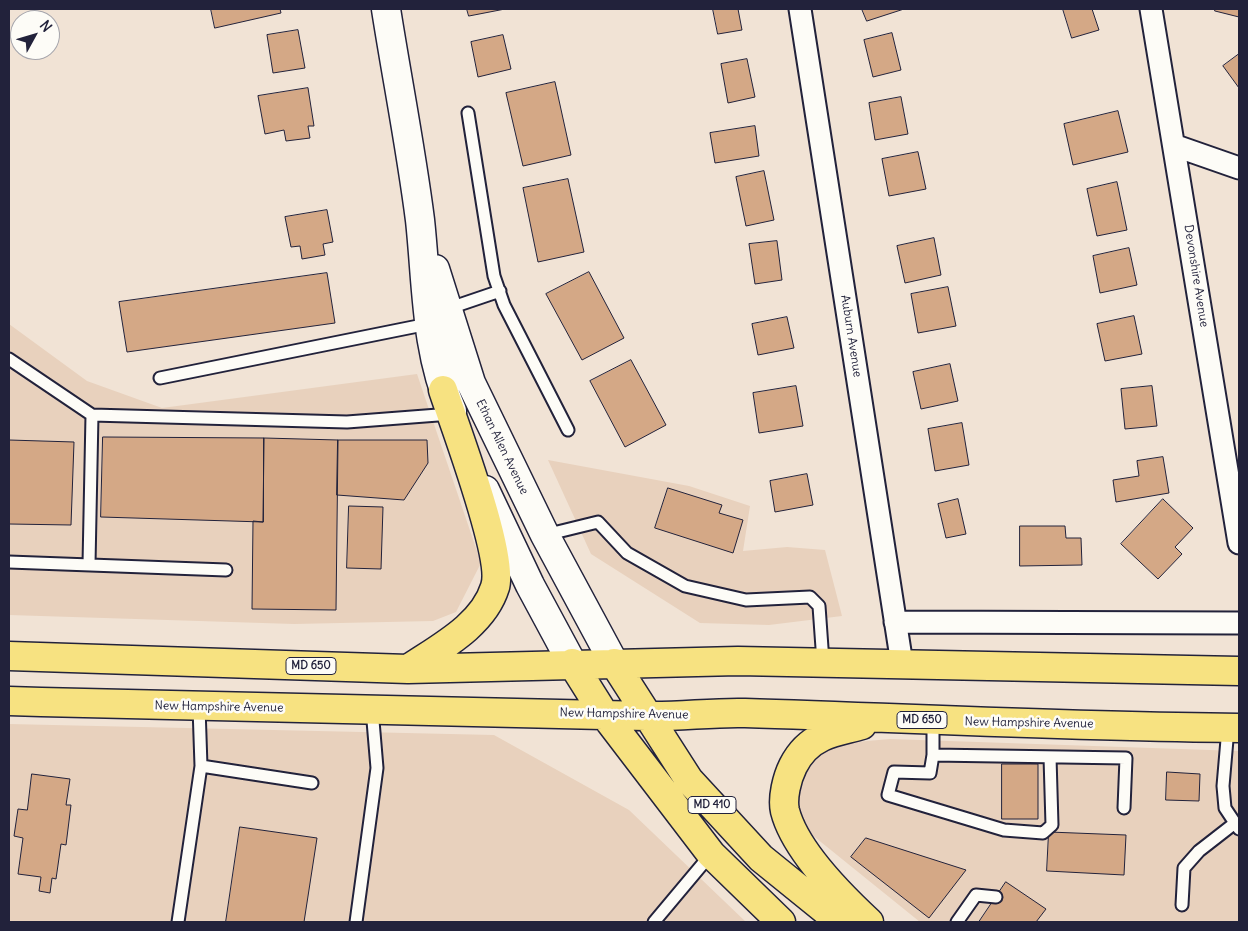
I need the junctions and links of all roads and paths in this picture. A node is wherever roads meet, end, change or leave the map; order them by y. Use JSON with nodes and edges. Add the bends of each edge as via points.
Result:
{"nodes":[{"id":1,"x":386,"y":9,"type":"edge"},
{"id":2,"x":800,"y":9,"type":"edge"},
{"id":3,"x":1151,"y":9,"type":"edge"},
{"id":4,"x":468,"y":113,"type":"dead end"},
{"id":5,"x":1176,"y":146,"type":"junction"},
{"id":6,"x":1239,"y":168,"type":"edge"},
{"id":7,"x":500,"y":291,"type":"junction"},
{"id":8,"x":438,"y":316,"type":"junction"},
{"id":9,"x":9,"y":359,"type":"edge"},
{"id":10,"x":160,"y":378,"type":"dead end"},
{"id":11,"x":447,"y":402,"type":"junction"},
{"id":12,"x":92,"y":415,"type":"junction"},
{"id":13,"x":568,"y":430,"type":"dead end"},
{"id":14,"x":544,"y":535,"type":"junction"},
{"id":15,"x":1239,"y":543,"type":"edge"},
{"id":16,"x":9,"y":562,"type":"edge"},
{"id":17,"x":89,"y":564,"type":"junction"},
{"id":18,"x":226,"y":570,"type":"dead end"},
{"id":19,"x":895,"y":622,"type":"junction"},
{"id":20,"x":1239,"y":623,"type":"edge"},
{"id":21,"x":9,"y":656,"type":"edge"},
{"id":22,"x":823,"y":662,"type":"junction"},
{"id":23,"x":614,"y":663,"type":"junction"},
{"id":24,"x":572,"y":664,"type":"junction"},
{"id":25,"x":902,"y":664,"type":"junction"},
{"id":26,"x":408,"y":669,"type":"junction"},
{"id":27,"x":1239,"y":671,"type":"edge"},
{"id":28,"x":9,"y":701,"type":"edge"},
{"id":29,"x":199,"y":708,"type":"junction"},
{"id":30,"x":372,"y":709,"type":"junction"},
{"id":31,"x":604,"y":714,"type":"junction"},
{"id":32,"x":647,"y":716,"type":"junction"},
{"id":33,"x":884,"y":719,"type":"junction"},
{"id":34,"x":934,"y":721,"type":"junction"},
{"id":35,"x":1234,"y":728,"type":"edge"},
{"id":36,"x":933,"y":755,"type":"junction"},
{"id":37,"x":1050,"y":757,"type":"junction"},
{"id":38,"x":201,"y":766,"type":"junction"},
{"id":39,"x":312,"y":783,"type":"dead end"},
{"id":40,"x":1124,"y":808,"type":"dead end"},
{"id":41,"x":1237,"y":826,"type":"edge"},
{"id":42,"x":711,"y":854,"type":"junction"},
{"id":43,"x":996,"y":897,"type":"dead end"},
{"id":44,"x":1182,"y":905,"type":"dead end"},
{"id":45,"x":178,"y":922,"type":"edge"},
{"id":46,"x":356,"y":922,"type":"edge"},
{"id":47,"x":654,"y":922,"type":"edge"},
{"id":48,"x":781,"y":922,"type":"edge"},
{"id":49,"x":840,"y":922,"type":"edge"},
{"id":50,"x":870,"y":922,"type":"edge"},
{"id":51,"x":958,"y":922,"type":"edge"}],
"edges":[{"from":1,"to":8,"type":"main road","name":"Ethan Allen Avenue","number":"MD 410"},
{"from":2,"to":19,"type":"street","name":"Auburn Avenue"},
{"from":3,"to":5,"type":"street","name":"Devonshire Avenue"},
{"from":4,"to":7,"type":"lane","via":[[494,276]]},
{"from":5,"to":6,"type":"street"},
{"from":5,"to":15,"type":"street","name":"Devonshire Avenue"},
{"from":7,"to":8,"type":"lane"},
{"from":7,"to":13,"type":"lane"},
{"from":8,"to":10,"type":"lane"},
{"from":8,"to":11,"type":"main road","name":"Ethan Allen Avenue","number":"MD 410"},
{"from":8,"to":14,"type":"main road","name":"Ethan Allen Avenue","number":"MD 410"},
{"from":9,"to":12,"type":"lane"},
{"from":11,"to":12,"type":"lane","via":[[347,422]]},
{"from":11,"to":24,"type":"main road","name":"Ethan Allen Avenue","number":"MD 410","via":[[487,495]]},
{"from":11,"to":26,"type":"main road","via":[[492,542],[498,572],[495,588],[474,620]]},
{"from":12,"to":17,"type":"lane"},
{"from":14,"to":22,"type":"lane","via":[[598,522],[627,553],[685,586],[746,600],[810,597],[818,606]]},
{"from":14,"to":23,"type":"main road","name":"Ethan Allen Avenue","number":"MD 410"},
{"from":16,"to":17,"type":"lane"},
{"from":17,"to":18,"type":"lane"},
{"from":19,"to":20,"type":"street"},
{"from":19,"to":25,"type":"street","name":"Auburn Avenue"},
{"from":21,"to":26,"type":"main road","number":"MD 650"},
{"from":22,"to":23,"type":"main road","number":"MD 650"},
{"from":22,"to":25,"type":"main road","number":"MD 650"},
{"from":23,"to":24,"type":"main road","number":"MD 650"},
{"from":23,"to":32,"type":"main road","number":"MD 410"},
{"from":24,"to":26,"type":"main road","number":"MD 650"},
{"from":24,"to":31,"type":"main road","number":"MD 410"},
{"from":25,"to":27,"type":"main road","number":"MD 650"},
{"from":28,"to":29,"type":"main road","name":"New Hampshire Avenue","number":"MD 650"},
{"from":29,"to":30,"type":"main road","name":"New Hampshire Avenue","number":"MD 650"},
{"from":29,"to":38,"type":"lane"},
{"from":30,"to":31,"type":"main road","name":"New Hampshire Avenue","number":"MD 650"},
{"from":30,"to":46,"type":"lane","via":[[377,768]]},
{"from":31,"to":32,"type":"main road","name":"New Hampshire Avenue","number":"MD 650"},
{"from":31,"to":42,"type":"main road","number":"MD 410"},
{"from":32,"to":33,"type":"main road","name":"New Hampshire Avenue","number":"MD 650","via":[[741,713]]},
{"from":32,"to":49,"type":"main road","number":"MD 410","via":[[689,780],[754,851]]},
{"from":33,"to":34,"type":"main road","name":"New Hampshire Avenue","number":"MD 650"},
{"from":33,"to":50,"type":"main road","via":[[821,737],[800,753],[786,788],[785,810],[796,835],[836,891]]},
{"from":34,"to":35,"type":"main road","name":"New Hampshire Avenue","number":"MD 650"},
{"from":34,"to":36,"type":"lane"},
{"from":35,"to":41,"type":"lane","via":[[1223,786],[1226,808]]},
{"from":36,"to":37,"type":"lane"},
{"from":36,"to":37,"type":"lane","via":[[930,773],[894,772],[888,795],[1004,830],[1043,833],[1052,825]]},
{"from":37,"to":40,"type":"lane","via":[[1126,758]]},
{"from":38,"to":39,"type":"lane"},
{"from":38,"to":45,"type":"lane"},
{"from":41,"to":44,"type":"lane","via":[[1199,851],[1184,868]]},
{"from":42,"to":47,"type":"lane"},
{"from":42,"to":48,"type":"main road","number":"MD 410"},
{"from":43,"to":51,"type":"lane","via":[[976,895]]}]}
